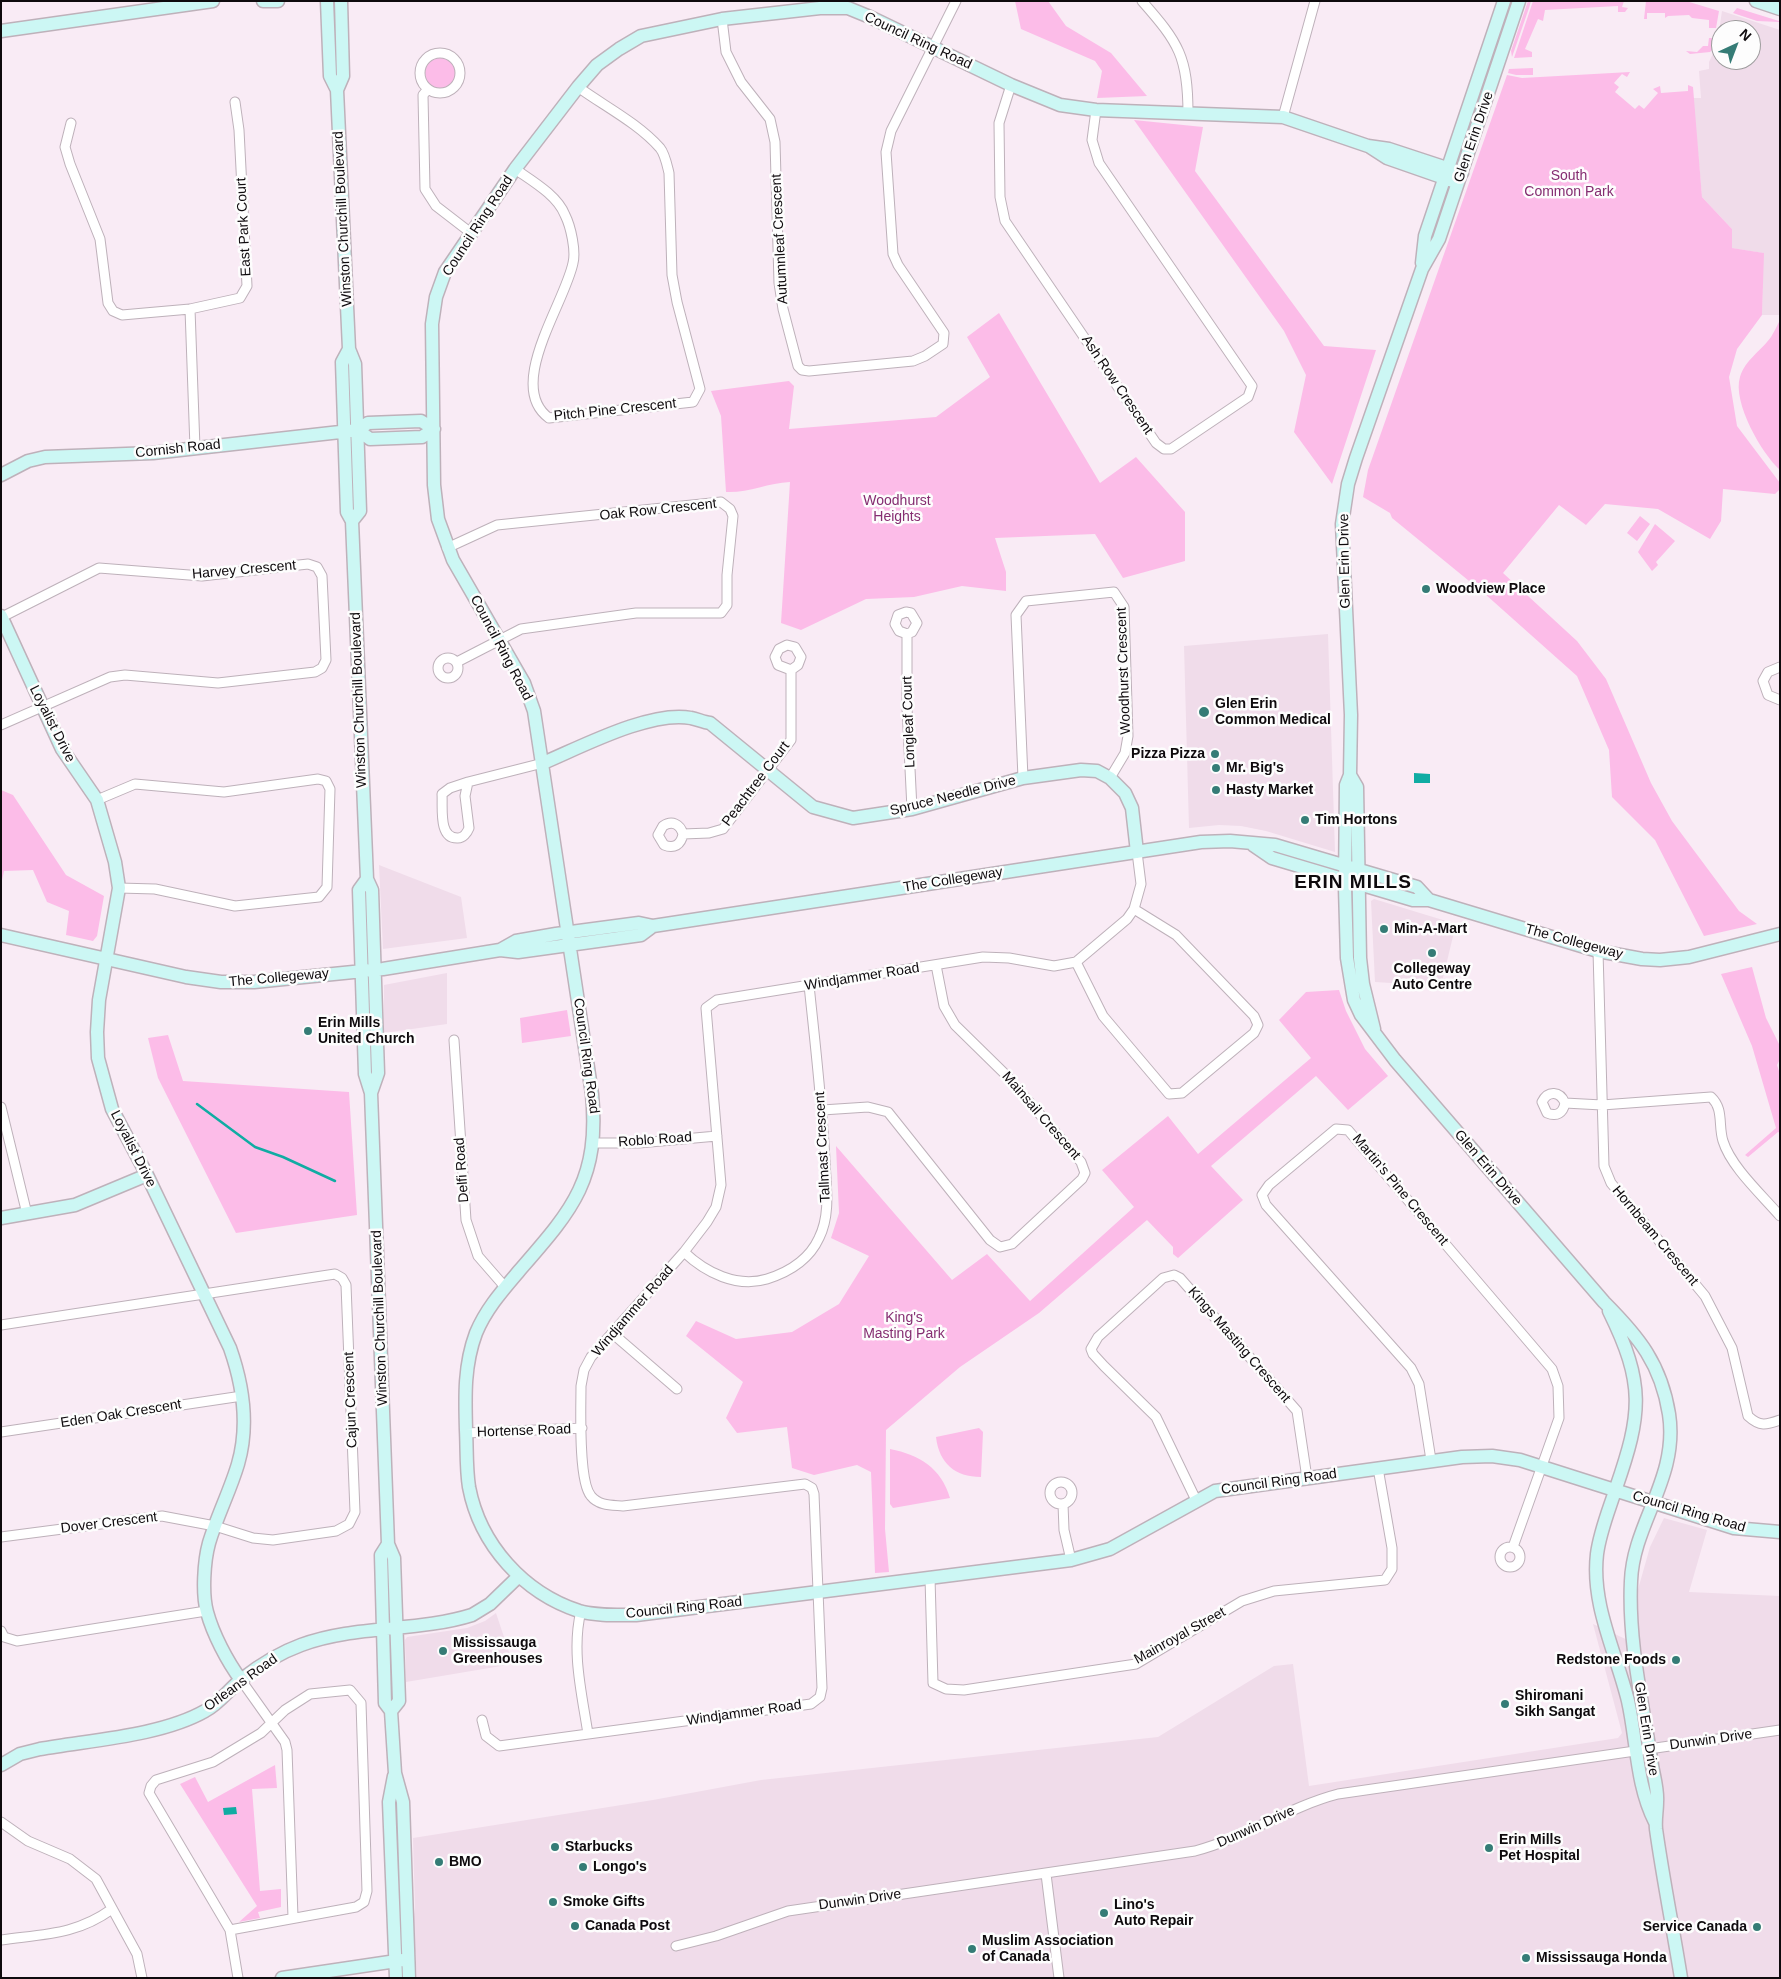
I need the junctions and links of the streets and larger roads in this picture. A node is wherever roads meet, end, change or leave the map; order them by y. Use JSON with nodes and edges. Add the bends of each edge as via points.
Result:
{"nodes":[{"id":1,"x":213,"y":1,"type":"edge"},
{"id":2,"x":263,"y":1,"type":"edge"},
{"id":3,"x":278,"y":1,"type":"edge"},
{"id":4,"x":327,"y":1,"type":"edge"},
{"id":5,"x":341,"y":1,"type":"edge"},
{"id":6,"x":956,"y":1,"type":"edge"},
{"id":7,"x":1142,"y":1,"type":"edge"},
{"id":8,"x":1315,"y":1,"type":"edge"},
{"id":9,"x":1504,"y":1,"type":"edge"},
{"id":10,"x":1519,"y":1,"type":"edge"},
{"id":11,"x":1756,"y":1,"type":"edge"},
{"id":12,"x":848,"y":5,"type":"edge"},
{"id":13,"x":1780,"y":9,"type":"edge"},
{"id":14,"x":722,"y":19,"type":"junction"},
{"id":15,"x":1,"y":31,"type":"edge"},
{"id":16,"x":932,"y":48,"type":"junction"},
{"id":17,"x":1012,"y":85,"type":"junction"},
{"id":18,"x":578,"y":87,"type":"junction"},
{"id":19,"x":428,"y":89,"type":"junction"},
{"id":20,"x":337,"y":90,"type":"junction"},
{"id":21,"x":235,"y":102,"type":"dead end"},
{"id":22,"x":1096,"y":110,"type":"junction"},
{"id":23,"x":1188,"y":114,"type":"junction"},
{"id":24,"x":1283,"y":117,"type":"junction"},
{"id":25,"x":70,"y":123,"type":"dead end"},
{"id":26,"x":515,"y":169,"type":"junction"},
{"id":27,"x":1447,"y":173,"type":"junction"},
{"id":28,"x":1460,"y":178,"type":"junction"},
{"id":29,"x":471,"y":233,"type":"junction"},
{"id":30,"x":1422,"y":269,"type":"junction"},
{"id":31,"x":190,"y":309,"type":"junction"},
{"id":32,"x":349,"y":349,"type":"junction"},
{"id":33,"x":434,"y":429,"type":"junction"},
{"id":34,"x":358,"y":430,"type":"junction"},
{"id":35,"x":343,"y":432,"type":"junction"},
{"id":36,"x":195,"y":448,"type":"junction"},
{"id":37,"x":1,"y":474,"type":"edge"},
{"id":38,"x":352,"y":521,"type":"junction"},
{"id":39,"x":447,"y":548,"type":"junction"},
{"id":40,"x":1,"y":616,"type":"edge"},
{"id":41,"x":907,"y":634,"type":"dead end"},
{"id":42,"x":499,"y":640,"type":"junction"},
{"id":43,"x":457,"y":662,"type":"dead end"},
{"id":44,"x":1780,"y":667,"type":"edge"},
{"id":45,"x":791,"y":670,"type":"dead end"},
{"id":46,"x":1780,"y":700,"type":"edge"},
{"id":47,"x":42,"y":707,"type":"junction"},
{"id":48,"x":1,"y":724,"type":"edge"},
{"id":49,"x":543,"y":763,"type":"junction"},
{"id":50,"x":769,"y":771,"type":"junction"},
{"id":51,"x":1350,"y":775,"type":"junction"},
{"id":52,"x":1023,"y":778,"type":"junction"},
{"id":53,"x":1110,"y":778,"type":"junction"},
{"id":54,"x":468,"y":782,"type":"junction"},
{"id":55,"x":97,"y":800,"type":"junction"},
{"id":56,"x":912,"y":810,"type":"junction"},
{"id":57,"x":683,"y":834,"type":"dead end"},
{"id":58,"x":1253,"y":845,"type":"junction"},
{"id":59,"x":1137,"y":852,"type":"junction"},
{"id":60,"x":1345,"y":866,"type":"junction"},
{"id":61,"x":1360,"y":870,"type":"junction"},
{"id":62,"x":367,"y":879,"type":"junction"},
{"id":63,"x":1345,"y":880,"type":"junction"},
{"id":64,"x":1360,"y":885,"type":"junction"},
{"id":65,"x":119,"y":888,"type":"junction"},
{"id":66,"x":1429,"y":900,"type":"junction"},
{"id":67,"x":1134,"y":909,"type":"junction"},
{"id":68,"x":1780,"y":934,"type":"edge"},
{"id":69,"x":1,"y":935,"type":"edge"},
{"id":70,"x":569,"y":939,"type":"junction"},
{"id":71,"x":1598,"y":951,"type":"junction"},
{"id":72,"x":106,"y":959,"type":"junction"},
{"id":73,"x":1076,"y":962,"type":"junction"},
{"id":74,"x":936,"y":964,"type":"junction"},
{"id":75,"x":375,"y":970,"type":"junction"},
{"id":76,"x":361,"y":971,"type":"junction"},
{"id":77,"x":809,"y":985,"type":"junction"},
{"id":78,"x":1375,"y":1032,"type":"junction"},
{"id":79,"x":454,"y":1040,"type":"dead end"},
{"id":80,"x":371,"y":1093,"type":"junction"},
{"id":81,"x":1565,"y":1103,"type":"dead end"},
{"id":82,"x":1602,"y":1105,"type":"junction"},
{"id":83,"x":1,"y":1107,"type":"edge"},
{"id":84,"x":822,"y":1110,"type":"junction"},
{"id":85,"x":717,"y":1136,"type":"junction"},
{"id":86,"x":594,"y":1143,"type":"junction"},
{"id":87,"x":147,"y":1175,"type":"junction"},
{"id":88,"x":27,"y":1214,"type":"junction"},
{"id":89,"x":1780,"y":1216,"type":"edge"},
{"id":90,"x":1,"y":1218,"type":"edge"},
{"id":91,"x":684,"y":1252,"type":"junction"},
{"id":92,"x":505,"y":1287,"type":"junction"},
{"id":93,"x":204,"y":1295,"type":"junction"},
{"id":94,"x":1604,"y":1302,"type":"junction"},
{"id":95,"x":1,"y":1325,"type":"edge"},
{"id":96,"x":612,"y":1333,"type":"junction"},
{"id":97,"x":676,"y":1389,"type":"dead end"},
{"id":98,"x":242,"y":1396,"type":"junction"},
{"id":99,"x":1780,"y":1420,"type":"edge"},
{"id":100,"x":582,"y":1428,"type":"junction"},
{"id":101,"x":1,"y":1432,"type":"edge"},
{"id":102,"x":466,"y":1433,"type":"junction"},
{"id":103,"x":1431,"y":1460,"type":"junction"},
{"id":104,"x":1542,"y":1465,"type":"junction"},
{"id":105,"x":1378,"y":1468,"type":"junction"},
{"id":106,"x":1307,"y":1478,"type":"junction"},
{"id":107,"x":1616,"y":1490,"type":"junction"},
{"id":108,"x":1196,"y":1500,"type":"junction"},
{"id":109,"x":1655,"y":1503,"type":"junction"},
{"id":110,"x":1063,"y":1504,"type":"dead end"},
{"id":111,"x":215,"y":1526,"type":"junction"},
{"id":112,"x":1780,"y":1532,"type":"edge"},
{"id":113,"x":1,"y":1537,"type":"edge"},
{"id":114,"x":388,"y":1544,"type":"junction"},
{"id":115,"x":1513,"y":1546,"type":"dead end"},
{"id":116,"x":1071,"y":1560,"type":"junction"},
{"id":117,"x":519,"y":1576,"type":"junction"},
{"id":118,"x":930,"y":1578,"type":"junction"},
{"id":119,"x":818,"y":1592,"type":"junction"},
{"id":120,"x":206,"y":1611,"type":"junction"},
{"id":121,"x":581,"y":1611,"type":"junction"},
{"id":122,"x":396,"y":1627,"type":"junction"},
{"id":123,"x":382,"y":1629,"type":"junction"},
{"id":124,"x":1,"y":1631,"type":"edge"},
{"id":125,"x":241,"y":1680,"type":"junction"},
{"id":126,"x":390,"y":1711,"type":"junction"},
{"id":127,"x":482,"y":1720,"type":"dead end"},
{"id":128,"x":271,"y":1724,"type":"junction"},
{"id":129,"x":1780,"y":1730,"type":"edge"},
{"id":130,"x":588,"y":1734,"type":"junction"},
{"id":131,"x":1650,"y":1749,"type":"junction"},
{"id":132,"x":1637,"y":1751,"type":"junction"},
{"id":133,"x":1,"y":1765,"type":"edge"},
{"id":134,"x":395,"y":1773,"type":"junction"},
{"id":135,"x":1,"y":1822,"type":"edge"},
{"id":136,"x":1655,"y":1822,"type":"junction"},
{"id":137,"x":1046,"y":1874,"type":"junction"},
{"id":138,"x":112,"y":1909,"type":"junction"},
{"id":139,"x":293,"y":1917,"type":"junction"},
{"id":140,"x":230,"y":1930,"type":"junction"},
{"id":141,"x":1,"y":1940,"type":"edge"},
{"id":142,"x":676,"y":1946,"type":"dead end"},
{"id":143,"x":408,"y":1960,"type":"junction"},
{"id":144,"x":395,"y":1962,"type":"junction"},
{"id":145,"x":142,"y":1978,"type":"edge"},
{"id":146,"x":238,"y":1978,"type":"edge"},
{"id":147,"x":282,"y":1978,"type":"edge"},
{"id":148,"x":396,"y":1978,"type":"edge"},
{"id":149,"x":409,"y":1978,"type":"edge"},
{"id":150,"x":1059,"y":1978,"type":"edge"},
{"id":151,"x":1682,"y":1978,"type":"edge"}],
"edges":[{"from":1,"to":15,"type":"street"},
{"from":2,"to":3,"type":"street"},
{"from":4,"to":20,"type":"street","name":"Winston Churchill Boulevard","via":[[330,76]]},
{"from":5,"to":20,"type":"street","name":"Winston Churchill Boulevard","via":[[343,76]]},
{"from":6,"to":16,"type":"street","name":"Autumnleaf Crescent"},
{"from":7,"to":23,"type":"street","via":[[1182,55],[1188,80]]},
{"from":8,"to":24,"type":"street"},
{"from":9,"to":27,"type":"street","name":"Glen Erin Drive"},
{"from":10,"to":28,"type":"street","name":"Glen Erin Drive"},
{"from":11,"to":13,"type":"street"},
{"from":12,"to":14,"type":"street","name":"Council Ring Road"},
{"from":12,"to":16,"type":"street","name":"Council Ring Road"},
{"from":14,"to":16,"type":"street","name":"Autumnleaf Crescent","via":[[726,52],[741,82],[770,120],[775,142],[779,282],[783,309],[798,366],[809,371],[913,361],[943,344],[944,333],[893,254],[886,152],[891,131]]},
{"from":14,"to":18,"type":"street","name":"Council Ring Road","via":[[641,36],[597,65]]},
{"from":16,"to":17,"type":"street","name":"Council Ring Road"},
{"from":17,"to":22,"type":"street","name":"Council Ring Road","via":[[1060,105]]},
{"from":17,"to":22,"type":"street","name":"Ash Row Crescent","via":[[999,123],[1000,198],[1005,221],[1156,443],[1164,449],[1173,449],[1248,397],[1252,386],[1099,163],[1092,140]]},
{"from":18,"to":26,"type":"street","name":"Council Ring Road"},
{"from":18,"to":26,"type":"street","name":"Pitch Pine Crescent","via":[[634,126],[660,149],[666,161],[672,275],[700,389],[692,402],[549,418],[540,412],[534,399],[535,366],[541,340],[568,284],[574,261],[565,214],[554,199]]},
{"from":19,"to":19,"type":"street","via":[[439,94],[456,86],[461,75],[453,58],[442,53],[425,61],[421,66],[421,79]]},
{"from":19,"to":29,"type":"street","via":[[423,95],[426,189],[436,206]]},
{"from":20,"to":32,"type":"street","name":"Winston Churchill Boulevard"},
{"from":21,"to":31,"type":"street","name":"East Park Court","via":[[247,286],[240,298]]},
{"from":22,"to":23,"type":"street","name":"Council Ring Road"},
{"from":23,"to":24,"type":"street","name":"Council Ring Road"},
{"from":24,"to":27,"type":"street","name":"Council Ring Road","via":[[1368,146],[1389,149]]},
{"from":25,"to":31,"type":"street","name":"East Park Court","via":[[65,147],[100,239],[108,303],[113,311],[122,315]]},
{"from":26,"to":29,"type":"street","name":"Council Ring Road"},
{"from":27,"to":28,"type":"street","name":"Council Ring Road"},
{"from":27,"to":30,"type":"street","name":"Glen Erin Drive","via":[[1425,236]]},
{"from":28,"to":30,"type":"street","name":"Glen Erin Drive","via":[[1439,239]]},
{"from":29,"to":33,"type":"street","name":"Council Ring Road","via":[[445,272],[436,297],[432,324]]},
{"from":30,"to":51,"type":"street","name":"Glen Erin Drive","via":[[1354,464],[1342,524]]},
{"from":31,"to":36,"type":"street"},
{"from":32,"to":34,"type":"street","name":"Winston Churchill Boulevard","via":[[355,364]]},
{"from":32,"to":35,"type":"street","name":"Winston Churchill Boulevard","via":[[342,362]]},
{"from":33,"to":34,"type":"street","via":[[422,437],[370,439]]},
{"from":33,"to":39,"type":"street","name":"Council Ring Road","via":[[434,485],[438,519]]},
{"from":34,"to":35,"type":"street","name":"Cornish Road"},
{"from":34,"to":38,"type":"street","name":"Winston Churchill Boulevard","via":[[360,510]]},
{"from":35,"to":36,"type":"street","name":"Cornish Road"},
{"from":35,"to":38,"type":"street","name":"Winston Churchill Boulevard","via":[[347,512]]},
{"from":36,"to":37,"type":"street","name":"Cornish Road","via":[[45,458],[28,461]]},
{"from":38,"to":62,"type":"street","name":"Winston Churchill Boulevard"},
{"from":39,"to":42,"type":"street","name":"Council Ring Road"},
{"from":39,"to":42,"type":"street","name":"Oak Row Crescent","via":[[497,526],[721,502],[730,509],[733,516],[727,605],[722,613],[636,614],[520,629]]},
{"from":40,"to":47,"type":"street","name":"Loyalist Drive"},
{"from":40,"to":47,"type":"street","name":"Harvey Crescent","via":[[99,568],[202,576],[308,564],[317,566],[322,576],[326,660],[322,668],[314,672],[218,682],[125,675],[110,677]]},
{"from":41,"to":56,"type":"street","name":"Longleaf Court"},
{"from":42,"to":43,"type":"street","name":"Oak Row Crescent"},
{"from":42,"to":49,"type":"street","name":"Council Ring Road","via":[[530,697]]},
{"from":44,"to":46,"type":"street","via":[[1768,672],[1763,681],[1768,695]]},
{"from":45,"to":50,"type":"street","name":"Peachtree Court","via":[[791,740]]},
{"from":47,"to":48,"type":"street"},
{"from":47,"to":55,"type":"street","name":"Loyalist Drive","via":[[62,749]]},
{"from":49,"to":50,"type":"street","name":"Spruce Needle Drive","via":[[643,722],[690,717],[710,723]]},
{"from":49,"to":54,"type":"street"},
{"from":49,"to":70,"type":"street","name":"Council Ring Road"},
{"from":50,"to":56,"type":"street","name":"Spruce Needle Drive","via":[[813,807],[834,814],[853,818]]},
{"from":50,"to":57,"type":"street","name":"Peachtree Court","via":[[723,829]]},
{"from":51,"to":60,"type":"street","name":"Glen Erin Drive","via":[[1346,785]]},
{"from":51,"to":61,"type":"street","name":"Glen Erin Drive","via":[[1357,787]]},
{"from":52,"to":53,"type":"street","name":"Spruce Needle Drive","via":[[1081,770],[1097,771]]},
{"from":52,"to":53,"type":"street","name":"Woodhurst Crescent","via":[[1016,615],[1026,601],[1114,592],[1124,607],[1128,736],[1125,752]]},
{"from":52,"to":56,"type":"street","name":"Spruce Needle Drive"},
{"from":53,"to":59,"type":"street","name":"Spruce Needle Drive","via":[[1125,793],[1132,808]]},
{"from":54,"to":54,"type":"street","via":[[442,794],[444,829],[454,837],[465,835],[469,828],[465,796]]},
{"from":55,"to":65,"type":"street","name":"Loyalist Drive"},
{"from":55,"to":65,"type":"street","via":[[135,784],[224,792],[318,779],[326,780],[330,789],[327,888],[319,897],[235,906],[155,889]]},
{"from":58,"to":59,"type":"street","name":"The Collegeway","via":[[1230,841],[1201,842]]},
{"from":58,"to":60,"type":"street","name":"The Collegeway","via":[[1275,844]]},
{"from":58,"to":63,"type":"street","name":"The Collegeway","via":[[1272,858]]},
{"from":59,"to":67,"type":"street","via":[[1142,884]]},
{"from":59,"to":70,"type":"street","name":"The Collegeway","via":[[654,926],[639,924]]},
{"from":60,"to":61,"type":"street","name":"The Collegeway"},
{"from":60,"to":63,"type":"street","name":"Glen Erin Drive"},
{"from":61,"to":64,"type":"street","name":"Glen Erin Drive"},
{"from":61,"to":66,"type":"street","name":"The Collegeway","via":[[1417,887]]},
{"from":62,"to":75,"type":"street","name":"Winston Churchill Boulevard","via":[[372,890]]},
{"from":62,"to":76,"type":"street","name":"Winston Churchill Boulevard","via":[[359,890]]},
{"from":63,"to":64,"type":"street","name":"The Collegeway"},
{"from":63,"to":78,"type":"street","name":"Glen Erin Drive","via":[[1347,958],[1354,1000]]},
{"from":64,"to":66,"type":"street","name":"The Collegeway","via":[[1413,900]]},
{"from":64,"to":78,"type":"street","name":"Glen Erin Drive","via":[[1360,958]]},
{"from":65,"to":72,"type":"street","name":"Loyalist Drive"},
{"from":66,"to":71,"type":"street","name":"The Collegeway"},
{"from":67,"to":73,"type":"street","via":[[1127,919]]},
{"from":67,"to":73,"type":"street","via":[[1176,935],[1241,1002],[1257,1020],[1258,1027],[1254,1033],[1182,1093],[1169,1094],[1103,1016]]},
{"from":68,"to":71,"type":"street","name":"The Collegeway","via":[[1676,959],[1642,959]]},
{"from":69,"to":72,"type":"street","name":"The Collegeway"},
{"from":70,"to":75,"type":"street","name":"The Collegeway","via":[[516,941],[500,950]]},
{"from":70,"to":86,"type":"street","name":"Council Ring Road","via":[[592,1094]]},
{"from":71,"to":82,"type":"street","name":"Hornbeam Crescent"},
{"from":72,"to":76,"type":"street","name":"The Collegeway","via":[[221,982],[254,982]]},
{"from":72,"to":87,"type":"street","name":"Loyalist Drive","via":[[99,1000],[98,1058],[112,1109]]},
{"from":73,"to":74,"type":"street","name":"Windjammer Road","via":[[1054,966],[996,956]]},
{"from":74,"to":77,"type":"street","name":"Windjammer Road"},
{"from":74,"to":84,"type":"street","name":"Mainsail Crescent","via":[[944,1006],[955,1025],[1006,1075],[1081,1162],[1082,1179],[1012,1244],[1000,1247],[990,1240],[888,1112],[868,1107]]},
{"from":75,"to":76,"type":"street","name":"The Collegeway"},
{"from":75,"to":80,"type":"street","name":"Winston Churchill Boulevard","via":[[378,1073]]},
{"from":76,"to":80,"type":"street","name":"Winston Churchill Boulevard","via":[[365,1074]]},
{"from":77,"to":84,"type":"street","name":"Tallmast Crescent"},
{"from":77,"to":85,"type":"street","name":"Windjammer Road","via":[[717,1000],[706,1008]]},
{"from":78,"to":94,"type":"street","name":"Glen Erin Drive","via":[[1405,1072]]},
{"from":79,"to":92,"type":"street","name":"Delfi Road","via":[[466,1220],[478,1256]]},
{"from":80,"to":114,"type":"street","name":"Winston Churchill Boulevard"},
{"from":81,"to":82,"type":"street"},
{"from":82,"to":89,"type":"street","via":[[1711,1097],[1718,1103],[1722,1139],[1728,1154]]},
{"from":82,"to":99,"type":"street","name":"Hornbeam Crescent","via":[[1604,1166],[1610,1183],[1705,1296],[1732,1348],[1748,1416],[1765,1426]]},
{"from":83,"to":88,"type":"street"},
{"from":84,"to":91,"type":"street","name":"Tallmast Crescent","via":[[827,1213],[810,1255],[795,1267],[756,1282],[708,1272]]},
{"from":85,"to":86,"type":"street","name":"Roblo Road","via":[[639,1143]]},
{"from":85,"to":91,"type":"street","name":"Windjammer Road","via":[[722,1185],[716,1207]]},
{"from":86,"to":92,"type":"street","name":"Council Ring Road","via":[[586,1176],[571,1209]]},
{"from":87,"to":88,"type":"street","via":[[75,1205]]},
{"from":87,"to":93,"type":"street","name":"Loyalist Drive"},
{"from":88,"to":90,"type":"street"},
{"from":91,"to":96,"type":"street","name":"Windjammer Road"},
{"from":92,"to":102,"type":"street","name":"Council Ring Road","via":[[482,1321],[470,1352],[465,1387]]},
{"from":93,"to":95,"type":"street"},
{"from":93,"to":98,"type":"street","name":"Loyalist Drive","via":[[230,1348]]},
{"from":93,"to":111,"type":"street","name":"Cajun Crescent","via":[[335,1274],[346,1285],[355,1512],[349,1524],[336,1531],[273,1540],[254,1538]]},
{"from":94,"to":107,"type":"street","name":"Glen Erin Drive","via":[[1627,1350],[1635,1383],[1635,1428]]},
{"from":94,"to":109,"type":"street","name":"Glen Erin Drive","via":[[1645,1346],[1664,1388],[1670,1436],[1666,1466]]},
{"from":96,"to":97,"type":"street"},
{"from":96,"to":100,"type":"street","name":"Windjammer Road","via":[[584,1370]]},
{"from":98,"to":101,"type":"street","name":"Eden Oak Crescent"},
{"from":98,"to":111,"type":"street","name":"Loyalist Drive","via":[[244,1417],[238,1464]]},
{"from":100,"to":102,"type":"street","name":"Hortense Road"},
{"from":100,"to":119,"type":"street","name":"Windjammer Road","via":[[584,1481],[591,1496],[600,1503],[623,1506],[809,1486],[814,1494]]},
{"from":102,"to":117,"type":"street","name":"Council Ring Road","via":[[469,1486],[477,1515],[490,1542]]},
{"from":103,"to":104,"type":"street","name":"Council Ring Road","via":[[1492,1456]]},
{"from":103,"to":104,"type":"street","name":"Martin's Pine Crescent","via":[[1419,1384],[1411,1368],[1266,1205],[1262,1195],[1336,1128],[1348,1130],[1552,1369],[1558,1386],[1559,1418]]},
{"from":103,"to":105,"type":"street","name":"Council Ring Road"},
{"from":104,"to":107,"type":"street","name":"Council Ring Road"},
{"from":104,"to":115,"type":"street"},
{"from":105,"to":106,"type":"street","name":"Council Ring Road"},
{"from":105,"to":118,"type":"street","name":"Mainroyal Street","via":[[1392,1548],[1392,1569],[1385,1580],[1274,1591],[1242,1601],[1136,1664],[964,1690],[933,1683]]},
{"from":106,"to":108,"type":"street","name":"Council Ring Road","via":[[1215,1491]]},
{"from":106,"to":108,"type":"street","name":"Kings Masting Crescent","via":[[1296,1411],[1180,1278],[1170,1275],[1098,1337],[1091,1349],[1156,1417]]},
{"from":107,"to":109,"type":"street","name":"Council Ring Road"},
{"from":107,"to":132,"type":"street","name":"Glen Erin Drive","via":[[1600,1539],[1597,1586],[1602,1616],[1628,1701]]},
{"from":108,"to":116,"type":"street","name":"Council Ring Road","via":[[1110,1549]]},
{"from":109,"to":112,"type":"street","name":"Council Ring Road","via":[[1734,1528]]},
{"from":109,"to":131,"type":"street","name":"Glen Erin Drive","via":[[1633,1562],[1631,1581],[1632,1642]]},
{"from":110,"to":116,"type":"street","via":[[1064,1530]]},
{"from":111,"to":113,"type":"street","name":"Dover Crescent","via":[[162,1516]]},
{"from":111,"to":120,"type":"street","name":"Loyalist Drive","via":[[205,1565]]},
{"from":114,"to":122,"type":"street","name":"Winston Churchill Boulevard","via":[[394,1558]]},
{"from":114,"to":123,"type":"street","name":"Winston Churchill Boulevard","via":[[381,1555]]},
{"from":116,"to":118,"type":"street","name":"Council Ring Road"},
{"from":117,"to":121,"type":"street","name":"Council Ring Road","via":[[548,1597]]},
{"from":117,"to":122,"type":"street","name":"Orleans Road","via":[[490,1604],[472,1615]]},
{"from":118,"to":119,"type":"street","name":"Council Ring Road"},
{"from":119,"to":121,"type":"street","name":"Council Ring Road","via":[[636,1615]]},
{"from":119,"to":130,"type":"street","name":"Windjammer Road","via":[[822,1688],[820,1697],[811,1704]]},
{"from":120,"to":124,"type":"street","via":[[17,1641],[4,1636]]},
{"from":120,"to":125,"type":"street","name":"Loyalist Drive","via":[[230,1664]]},
{"from":121,"to":130,"type":"street","via":[[577,1626],[578,1675]]},
{"from":122,"to":123,"type":"street","name":"Orleans Road"},
{"from":122,"to":126,"type":"street","name":"Winston Churchill Boulevard","via":[[399,1701]]},
{"from":123,"to":125,"type":"street","name":"Orleans Road","via":[[334,1636],[302,1645],[272,1658]]},
{"from":123,"to":126,"type":"street","name":"Winston Churchill Boulevard","via":[[385,1703]]},
{"from":125,"to":128,"type":"street"},
{"from":125,"to":133,"type":"street","name":"Orleans Road","via":[[206,1711],[162,1729],[40,1749],[20,1754]]},
{"from":126,"to":134,"type":"street","name":"Winston Churchill Boulevard"},
{"from":127,"to":130,"type":"street","name":"Windjammer Road","via":[[486,1736],[499,1746]]},
{"from":128,"to":139,"type":"street","via":[[288,1750]]},
{"from":128,"to":139,"type":"street","via":[[285,1710],[310,1694],[350,1690],[361,1703],[367,1891],[364,1902],[356,1907]]},
{"from":128,"to":140,"type":"street","via":[[213,1762],[156,1780],[150,1789],[162,1816]]},
{"from":129,"to":131,"type":"street","name":"Dunwin Drive"},
{"from":131,"to":132,"type":"street","name":"Dunwin Drive"},
{"from":131,"to":136,"type":"street","name":"Glen Erin Drive","via":[[1658,1801]]},
{"from":132,"to":136,"type":"street","name":"Glen Erin Drive","via":[[1646,1803]]},
{"from":132,"to":137,"type":"street","name":"Dunwin Drive","via":[[1338,1794],[1303,1806],[1221,1844],[1195,1851]]},
{"from":134,"to":143,"type":"street","name":"Winston Churchill Boulevard","via":[[403,1802]]},
{"from":134,"to":144,"type":"street","name":"Winston Churchill Boulevard","via":[[389,1802]]},
{"from":135,"to":138,"type":"street","via":[[28,1841],[58,1852],[85,1868],[96,1879]]},
{"from":136,"to":151,"type":"street","name":"Glen Erin Drive"},
{"from":137,"to":142,"type":"street","name":"Dunwin Drive","via":[[788,1911]]},
{"from":137,"to":150,"type":"street"},
{"from":138,"to":141,"type":"street","via":[[95,1922],[74,1930]]},
{"from":138,"to":145,"type":"street","via":[[137,1954]]},
{"from":139,"to":140,"type":"street"},
{"from":140,"to":146,"type":"street"},
{"from":143,"to":144,"type":"street"},
{"from":143,"to":149,"type":"street","name":"Winston Churchill Boulevard"},
{"from":144,"to":147,"type":"street"},
{"from":144,"to":148,"type":"street","name":"Winston Churchill Boulevard"}]}
